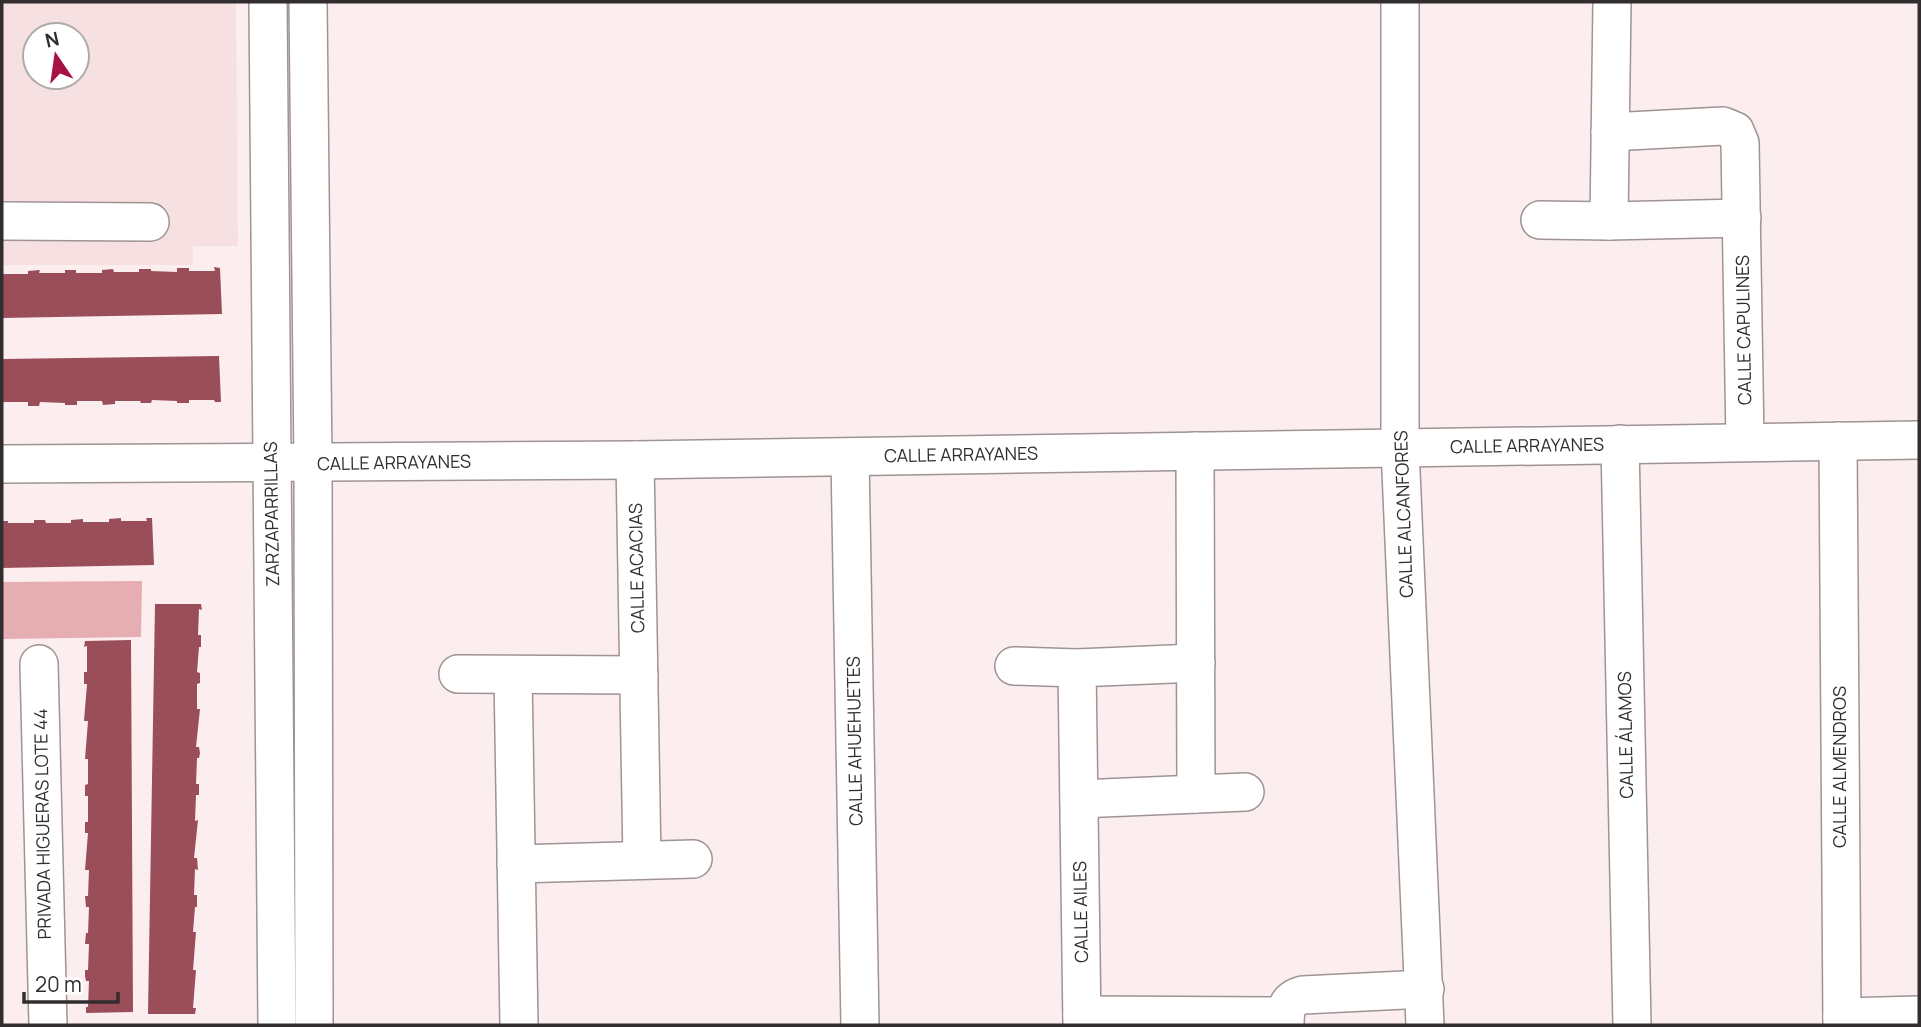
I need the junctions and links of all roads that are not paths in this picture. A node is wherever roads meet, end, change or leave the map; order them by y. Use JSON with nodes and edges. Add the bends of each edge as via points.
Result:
{"nodes":[{"id":1,"x":268,"y":2,"type":"edge"},
{"id":2,"x":308,"y":2,"type":"edge"},
{"id":3,"x":1400,"y":2,"type":"edge"},
{"id":4,"x":1612,"y":2,"type":"edge"},
{"id":5,"x":1610,"y":132,"type":"junction"},
{"id":6,"x":1742,"y":218,"type":"junction"},
{"id":7,"x":1540,"y":220,"type":"dead end"},
{"id":8,"x":2,"y":221,"type":"edge"},
{"id":9,"x":1609,"y":221,"type":"junction"},
{"id":10,"x":150,"y":222,"type":"dead end"},
{"id":11,"x":1919,"y":440,"type":"edge"},
{"id":12,"x":1838,"y":441,"type":"junction"},
{"id":13,"x":1745,"y":442,"type":"junction"},
{"id":14,"x":1620,"y":444,"type":"junction"},
{"id":15,"x":1401,"y":448,"type":"junction"},
{"id":16,"x":1195,"y":451,"type":"junction"},
{"id":17,"x":850,"y":457,"type":"junction"},
{"id":18,"x":635,"y":460,"type":"junction"},
{"id":19,"x":313,"y":463,"type":"junction"},
{"id":20,"x":2,"y":464,"type":"edge"},
{"id":21,"x":271,"y":464,"type":"junction"},
{"id":22,"x":1196,"y":663,"type":"junction"},
{"id":23,"x":39,"y":664,"type":"dead end"},
{"id":24,"x":1014,"y":666,"type":"dead end"},
{"id":25,"x":1077,"y":668,"type":"junction"},
{"id":26,"x":457,"y":674,"type":"dead end"},
{"id":27,"x":639,"y":675,"type":"junction"},
{"id":28,"x":513,"y":676,"type":"junction"},
{"id":29,"x":1245,"y":792,"type":"dead end"},
{"id":30,"x":1196,"y":794,"type":"junction"},
{"id":31,"x":1079,"y":799,"type":"junction"},
{"id":32,"x":693,"y":859,"type":"dead end"},
{"id":33,"x":642,"y":860,"type":"junction"},
{"id":34,"x":516,"y":864,"type":"junction"},
{"id":35,"x":1425,"y":989,"type":"junction"},
{"id":36,"x":1919,"y":1015,"type":"edge"},
{"id":37,"x":1082,"y":1020,"type":"edge"},
{"id":38,"x":1285,"y":1021,"type":"edge"},
{"id":39,"x":1842,"y":1021,"type":"edge"},
{"id":40,"x":48,"y":1025,"type":"edge"},
{"id":41,"x":277,"y":1025,"type":"edge"},
{"id":42,"x":314,"y":1025,"type":"edge"},
{"id":43,"x":519,"y":1025,"type":"edge"},
{"id":44,"x":860,"y":1025,"type":"edge"},
{"id":45,"x":1425,"y":1025,"type":"edge"},
{"id":46,"x":1632,"y":1025,"type":"edge"}],
"edges":[{"from":1,"to":21,"type":"street","name":"ZARZAPARRILLAS"},
{"from":2,"to":19,"type":"street"},
{"from":3,"to":15,"type":"street","name":"CALLE ALCANFORES"},
{"from":4,"to":5,"type":"street"},
{"from":5,"to":6,"type":"street","name":"CALLE CAPULINES","via":[[1723,126],[1735,131],[1740,143]]},
{"from":5,"to":9,"type":"street"},
{"from":6,"to":9,"type":"street"},
{"from":6,"to":13,"type":"street","name":"CALLE CAPULINES"},
{"from":7,"to":9,"type":"street"},
{"from":8,"to":10,"type":"street"},
{"from":11,"to":12,"type":"street","name":"CALLE ARRAYANES"},
{"from":12,"to":13,"type":"street","name":"CALLE ARRAYANES"},
{"from":12,"to":39,"type":"street","name":"CALLE ALMENDROS"},
{"from":13,"to":14,"type":"street","name":"CALLE ARRAYANES"},
{"from":14,"to":15,"type":"street","name":"CALLE ARRAYANES"},
{"from":14,"to":46,"type":"street","name":"CALLE ÁLAMOS"},
{"from":15,"to":16,"type":"street","name":"CALLE ARRAYANES"},
{"from":15,"to":35,"type":"street","name":"CALLE ALCANFORES"},
{"from":16,"to":17,"type":"street","name":"CALLE ARRAYANES"},
{"from":16,"to":22,"type":"street"},
{"from":17,"to":18,"type":"street","name":"CALLE ARRAYANES"},
{"from":17,"to":44,"type":"street","name":"CALLE AHUEHUETES"},
{"from":18,"to":19,"type":"street","name":"CALLE ARRAYANES"},
{"from":18,"to":27,"type":"street","name":"CALLE ACACIAS"},
{"from":19,"to":21,"type":"street","name":"CALLE ARRAYANES"},
{"from":19,"to":42,"type":"street"},
{"from":20,"to":21,"type":"street","name":"CALLE ARRAYANES"},
{"from":21,"to":41,"type":"street","name":"ZARZAPARRILLAS"},
{"from":22,"to":25,"type":"street"},
{"from":22,"to":30,"type":"street"},
{"from":23,"to":40,"type":"street","name":"PRIVADA HIGUERAS LOTE 44"},
{"from":24,"to":25,"type":"street"},
{"from":25,"to":31,"type":"street","name":"CALLE AILES"},
{"from":26,"to":28,"type":"street"},
{"from":27,"to":28,"type":"street"},
{"from":27,"to":33,"type":"street","name":"CALLE ACACIAS"},
{"from":28,"to":34,"type":"street"},
{"from":29,"to":30,"type":"street"},
{"from":30,"to":31,"type":"street"},
{"from":31,"to":37,"type":"street","name":"CALLE AILES"},
{"from":32,"to":33,"type":"street"},
{"from":33,"to":34,"type":"street"},
{"from":34,"to":43,"type":"street"},
{"from":35,"to":38,"type":"street","via":[[1303,995],[1287,1004]]},
{"from":35,"to":45,"type":"street","name":"CALLE ALCANFORES"},
{"from":36,"to":39,"type":"street","name":"CALLE ALMENDROS"},
{"from":37,"to":38,"type":"street"}]}
